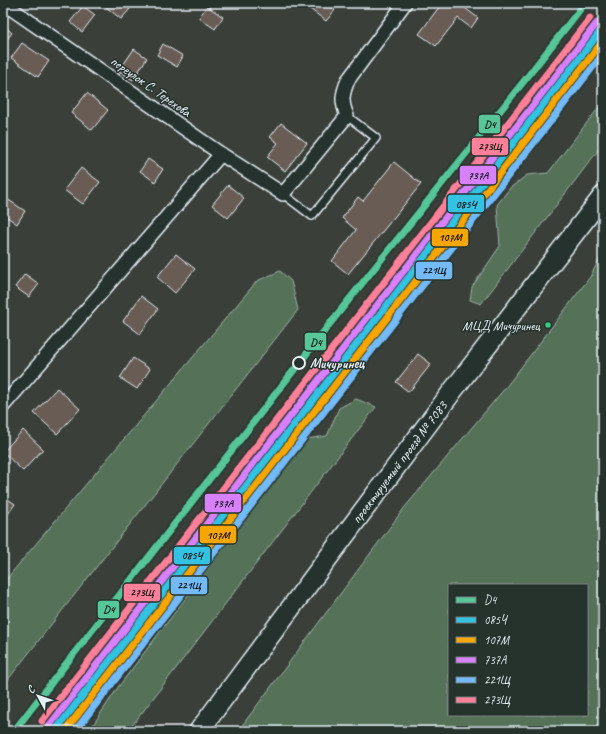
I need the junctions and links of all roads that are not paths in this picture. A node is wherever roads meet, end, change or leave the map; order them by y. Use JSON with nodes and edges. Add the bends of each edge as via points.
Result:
{"nodes":[{"id":1,"x":3,"y":3,"type":"edge"},
{"id":2,"x":405,"y":3,"type":"edge"},
{"id":3,"x":347,"y":116,"type":"junction"},
{"id":4,"x":221,"y":154,"type":"junction"},
{"id":5,"x":283,"y":194,"type":"junction"},
{"id":6,"x":603,"y":196,"type":"edge"},
{"id":7,"x":3,"y":406,"type":"edge"},
{"id":8,"x":199,"y":731,"type":"edge"}],
"edges":[{"from":1,"to":4,"type":"street","name":"переулок С. Терехова"},
{"from":2,"to":3,"type":"street","via":[[348,80],[343,93],[343,106]]},
{"from":3,"to":5,"type":"street"},
{"from":3,"to":5,"type":"lane","via":[[376,138],[312,216]]},
{"from":4,"to":5,"type":"street","name":"переулок С. Терехова"},
{"from":4,"to":7,"type":"street"},
{"from":6,"to":8,"type":"main road","name":"проектируемый проезд № 7083","via":[[449,395]]}]}
